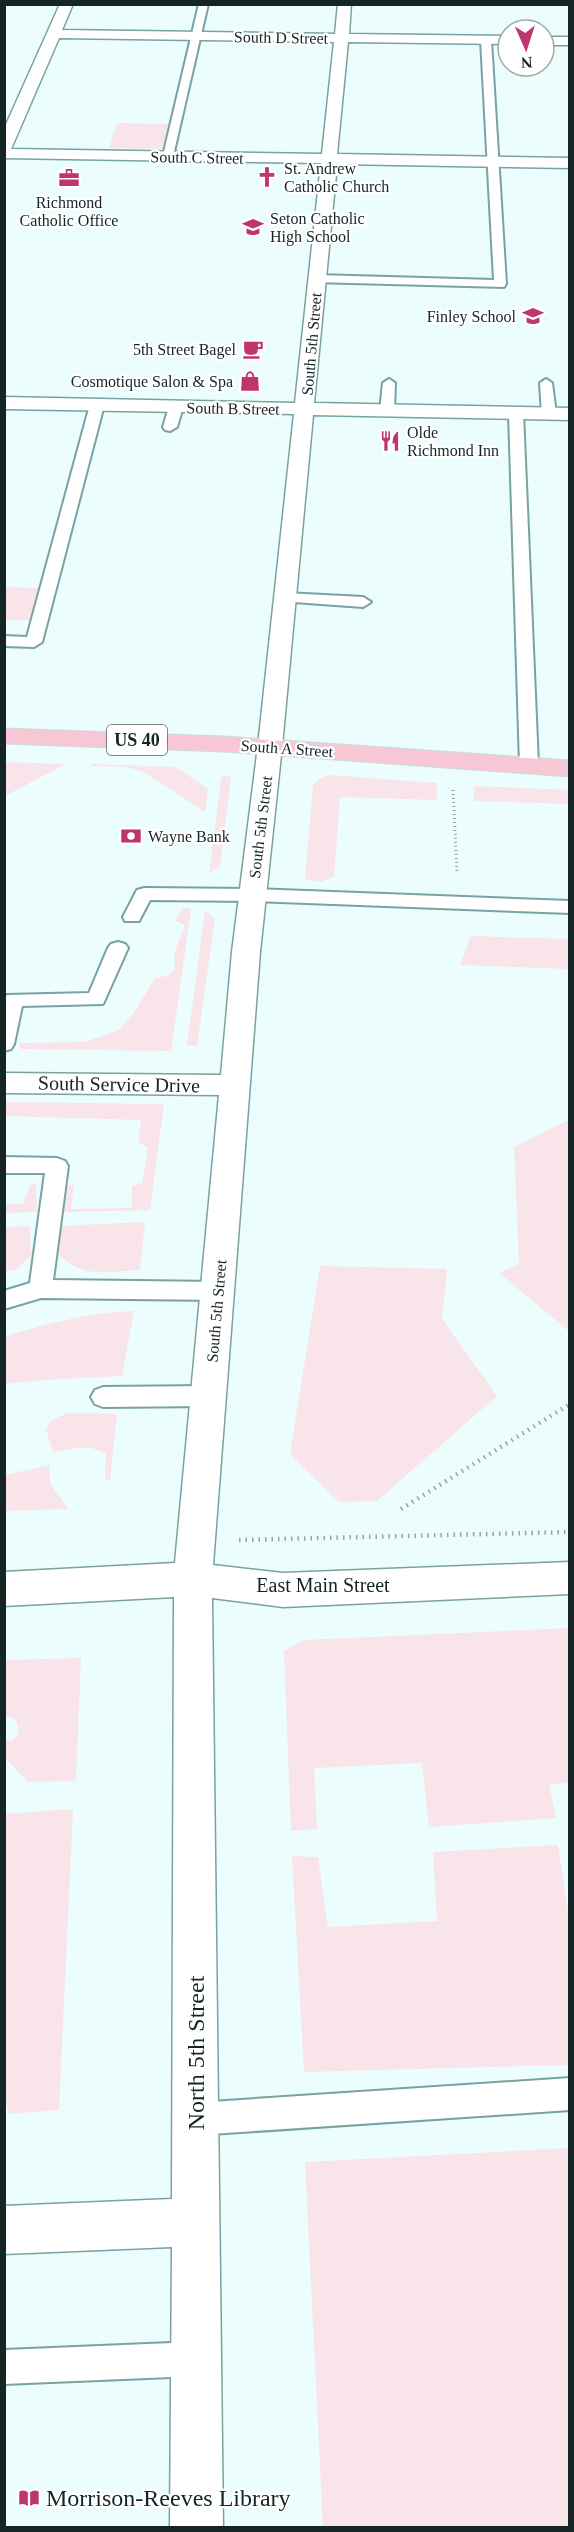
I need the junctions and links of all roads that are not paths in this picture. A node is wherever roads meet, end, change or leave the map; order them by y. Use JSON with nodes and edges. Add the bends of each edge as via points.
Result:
{"nodes":[{"id":1,"x":67,"y":4,"type":"edge"},
{"id":2,"x":204,"y":4,"type":"edge"},
{"id":3,"x":345,"y":4,"type":"edge"},
{"id":4,"x":54,"y":34,"type":"junction"},
{"id":5,"x":196,"y":36,"type":"junction"},
{"id":6,"x":342,"y":38,"type":"junction"},
{"id":7,"x":486,"y":40,"type":"junction"},
{"id":8,"x":496,"y":40,"type":"edge"},
{"id":9,"x":4,"y":147,"type":"edge"},
{"id":10,"x":4,"y":153,"type":"edge"},
{"id":11,"x":168,"y":156,"type":"junction"},
{"id":12,"x":328,"y":159,"type":"junction"},
{"id":13,"x":494,"y":162,"type":"junction"},
{"id":14,"x":570,"y":163,"type":"edge"},
{"id":15,"x":317,"y":279,"type":"junction"},
{"id":16,"x":389,"y":383,"type":"dead end"},
{"id":17,"x":546,"y":383,"type":"dead end"},
{"id":18,"x":4,"y":403,"type":"edge"},
{"id":19,"x":97,"y":405,"type":"junction"},
{"id":20,"x":176,"y":407,"type":"junction"},
{"id":21,"x":305,"y":410,"type":"junction"},
{"id":22,"x":387,"y":411,"type":"junction"},
{"id":23,"x":516,"y":413,"type":"junction"},
{"id":24,"x":549,"y":414,"type":"junction"},
{"id":25,"x":570,"y":414,"type":"edge"},
{"id":26,"x":170,"y":427,"type":"dead end"},
{"id":27,"x":285,"y":598,"type":"junction"},
{"id":28,"x":363,"y":602,"type":"dead end"},
{"id":29,"x":4,"y":641,"type":"edge"},
{"id":30,"x":4,"y":736,"type":"edge"},
{"id":31,"x":270,"y":746,"type":"junction"},
{"id":32,"x":530,"y":765,"type":"junction"},
{"id":33,"x":570,"y":769,"type":"edge"},
{"id":34,"x":253,"y":896,"type":"junction"},
{"id":35,"x":570,"y":907,"type":"edge"},
{"id":36,"x":132,"y":917,"type":"dead end"},
{"id":37,"x":118,"y":948,"type":"dead end"},
{"id":38,"x":4,"y":1044,"type":"edge"},
{"id":39,"x":4,"y":1083,"type":"edge"},
{"id":40,"x":234,"y":1085,"type":"junction"},
{"id":41,"x":4,"y":1165,"type":"edge"},
{"id":42,"x":41,"y":1289,"type":"junction"},
{"id":43,"x":217,"y":1291,"type":"junction"},
{"id":44,"x":4,"y":1300,"type":"edge"},
{"id":45,"x":209,"y":1396,"type":"junction"},
{"id":46,"x":103,"y":1397,"type":"dead end"},
{"id":47,"x":195,"y":1560,"type":"junction"},
{"id":48,"x":570,"y":1578,"type":"edge"},
{"id":49,"x":4,"y":1589,"type":"edge"},
{"id":50,"x":570,"y":2094,"type":"edge"},
{"id":51,"x":196,"y":2119,"type":"junction"},
{"id":52,"x":194,"y":2222,"type":"junction"},
{"id":53,"x":4,"y":2230,"type":"edge"},
{"id":54,"x":195,"y":2359,"type":"junction"},
{"id":55,"x":4,"y":2367,"type":"edge"},
{"id":56,"x":197,"y":2528,"type":"edge"}],
"edges":[{"from":1,"to":4,"type":"street"},
{"from":2,"to":5,"type":"lane"},
{"from":3,"to":6,"type":"street","name":"South 5th Street"},
{"from":4,"to":5,"type":"street","name":"South D Street"},
{"from":4,"to":9,"type":"street"},
{"from":5,"to":6,"type":"street","name":"South D Street"},
{"from":5,"to":11,"type":"lane"},
{"from":6,"to":7,"type":"street","name":"South D Street"},
{"from":6,"to":12,"type":"street","name":"South 5th Street"},
{"from":7,"to":8,"type":"street","name":"South D Street"},
{"from":7,"to":13,"type":"lane"},
{"from":10,"to":11,"type":"street","name":"South C Street"},
{"from":11,"to":12,"type":"street","name":"South C Street"},
{"from":12,"to":13,"type":"street","name":"South C Street"},
{"from":12,"to":15,"type":"street","name":"South 5th Street"},
{"from":13,"to":14,"type":"street","name":"South C Street"},
{"from":13,"to":15,"type":"lane","via":[[500,284]]},
{"from":15,"to":21,"type":"street","name":"South 5th Street"},
{"from":16,"to":22,"type":"lane"},
{"from":17,"to":24,"type":"lane"},
{"from":18,"to":19,"type":"street","name":"South B Street"},
{"from":19,"to":20,"type":"street","name":"South B Street"},
{"from":19,"to":29,"type":"lane","via":[[34,642]]},
{"from":20,"to":21,"type":"street","name":"South B Street"},
{"from":20,"to":26,"type":"lane"},
{"from":21,"to":22,"type":"street","name":"South B Street"},
{"from":21,"to":27,"type":"street","name":"South 5th Street"},
{"from":22,"to":23,"type":"street","name":"South B Street"},
{"from":23,"to":24,"type":"street","name":"South B Street"},
{"from":23,"to":32,"type":"lane"},
{"from":24,"to":25,"type":"street","name":"South B Street"},
{"from":27,"to":28,"type":"lane"},
{"from":27,"to":31,"type":"street","name":"South 5th Street"},
{"from":30,"to":31,"type":"main road","name":"South A Street","number":"US 40"},
{"from":31,"to":32,"type":"main road","name":"South A Street","number":"US 40"},
{"from":31,"to":34,"type":"street","name":"South 5th Street"},
{"from":32,"to":33,"type":"main road","name":"South A Street","number":"US 40"},
{"from":34,"to":35,"type":"lane"},
{"from":34,"to":36,"type":"lane","via":[[144,894]]},
{"from":34,"to":40,"type":"street","name":"South 5th Street"},
{"from":37,"to":38,"type":"lane","via":[[96,999],[14,1000]]},
{"from":39,"to":40,"type":"street","name":"South Service Drive"},
{"from":40,"to":43,"type":"street","name":"South 5th Street"},
{"from":41,"to":42,"type":"lane","via":[[57,1166]]},
{"from":42,"to":43,"type":"lane"},
{"from":42,"to":44,"type":"lane"},
{"from":43,"to":45,"type":"street","name":"South 5th Street"},
{"from":45,"to":46,"type":"lane"},
{"from":45,"to":47,"type":"street","name":"South 5th Street"},
{"from":47,"to":48,"type":"street","name":"East Main Street","via":[[283,1590]]},
{"from":47,"to":49,"type":"street","name":"East Main Street"},
{"from":47,"to":51,"type":"street","name":"North 5th Street"},
{"from":50,"to":51,"type":"lane"},
{"from":51,"to":52,"type":"street","name":"North 5th Street"},
{"from":52,"to":53,"type":"street"},
{"from":52,"to":54,"type":"street","name":"North 5th Street"},
{"from":54,"to":55,"type":"lane"},
{"from":54,"to":56,"type":"street","name":"North 5th Street"}]}
